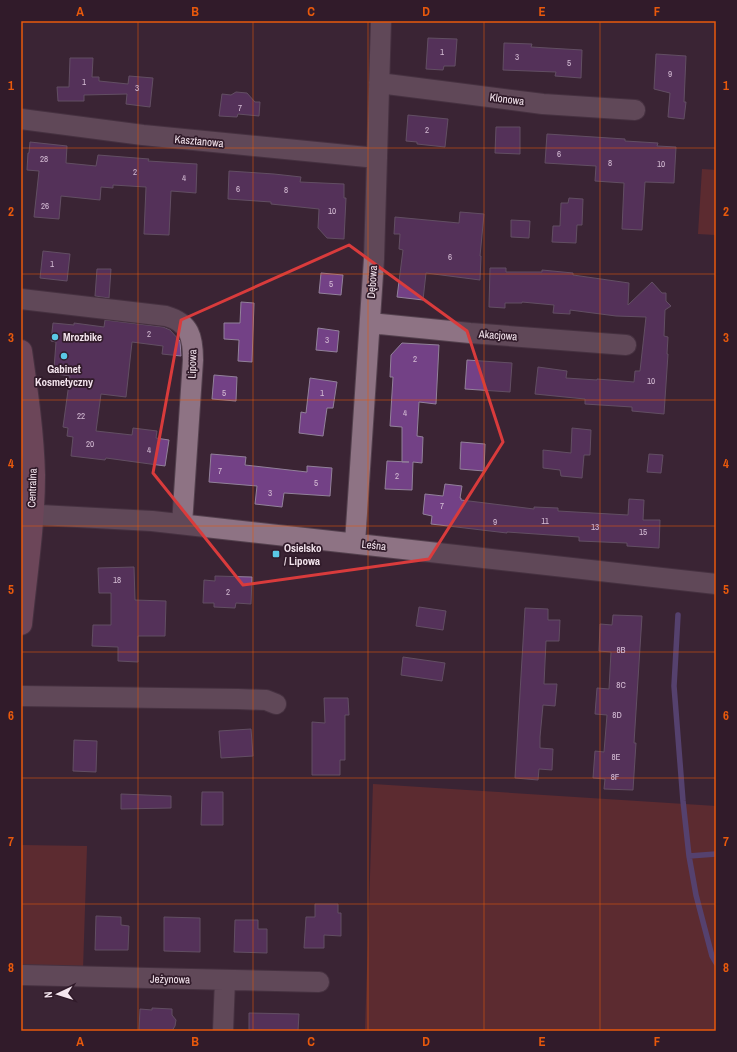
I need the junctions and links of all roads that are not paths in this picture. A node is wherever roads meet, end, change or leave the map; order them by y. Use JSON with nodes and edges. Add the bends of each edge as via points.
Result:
{"nodes":[{"id":1,"x":381,"y":21,"type":"edge"},
{"id":2,"x":379,"y":83,"type":"junction"},
{"id":3,"x":635,"y":110,"type":"dead end"},
{"id":4,"x":21,"y":119,"type":"edge"},
{"id":5,"x":377,"y":158,"type":"junction"},
{"id":6,"x":21,"y":299,"type":"edge"},
{"id":7,"x":370,"y":323,"type":"junction"},
{"id":8,"x":626,"y":345,"type":"dead end"},
{"id":9,"x":21,"y":351,"type":"edge"},
{"id":10,"x":26,"y":516,"type":"edge"},
{"id":11,"x":182,"y":524,"type":"junction"},
{"id":12,"x":355,"y":543,"type":"junction"},
{"id":13,"x":716,"y":584,"type":"edge"},
{"id":14,"x":21,"y":624,"type":"edge"},
{"id":15,"x":21,"y":696,"type":"edge"},
{"id":16,"x":276,"y":704,"type":"dead end"},
{"id":17,"x":21,"y":975,"type":"edge"},
{"id":18,"x":225,"y":980,"type":"junction"},
{"id":19,"x":319,"y":982,"type":"dead end"},
{"id":20,"x":223,"y":1031,"type":"edge"}],
"edges":[{"from":1,"to":2,"type":"street","name":"Dębowa"},
{"from":2,"to":3,"type":"street","name":"Klonowa","via":[[542,104]]},
{"from":2,"to":5,"type":"street","name":"Dębowa"},
{"from":4,"to":5,"type":"street","name":"Kasztanowa","via":[[143,135]]},
{"from":5,"to":7,"type":"street","name":"Dębowa"},
{"from":6,"to":11,"type":"street","name":"Lipowa","via":[[176,318],[190,333],[193,360]]},
{"from":7,"to":8,"type":"street","name":"Akacjowa"},
{"from":7,"to":12,"type":"street","name":"Dębowa"},
{"from":9,"to":10,"type":"street","name":"Centralna","via":[[34,477]]},
{"from":10,"to":11,"type":"street","name":"Leśna","via":[[124,519]]},
{"from":10,"to":14,"type":"street","name":"Centralna"},
{"from":11,"to":12,"type":"street","name":"Leśna"},
{"from":12,"to":13,"type":"street","name":"Leśna"},
{"from":15,"to":16,"type":"street","via":[[238,699],[266,700]]},
{"from":17,"to":18,"type":"street","name":"Jeżynowa"},
{"from":18,"to":19,"type":"street","name":"Jeżynowa"},
{"from":18,"to":20,"type":"street"}]}
